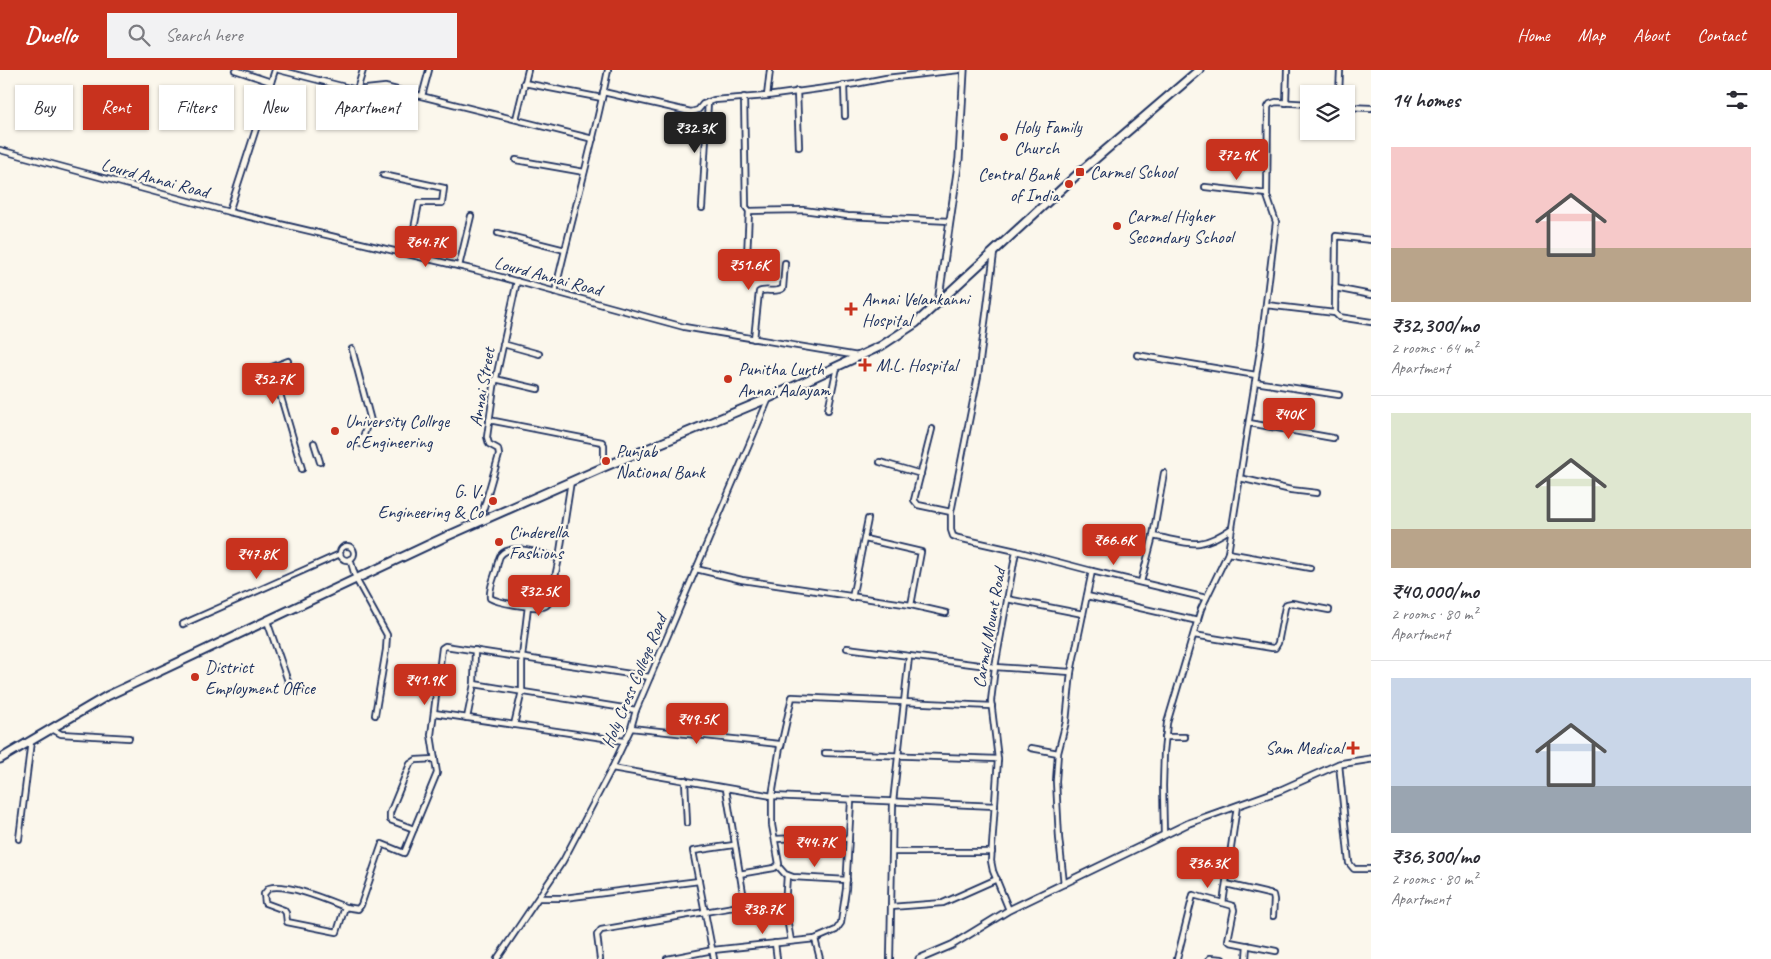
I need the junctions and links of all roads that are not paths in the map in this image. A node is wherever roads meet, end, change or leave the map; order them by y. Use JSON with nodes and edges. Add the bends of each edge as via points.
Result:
{"nodes":[{"id":1,"x":235,"y":70,"type":"edge"},
{"id":2,"x":275,"y":70,"type":"edge"},
{"id":3,"x":279,"y":70,"type":"edge"},
{"id":4,"x":363,"y":70,"type":"edge"},
{"id":5,"x":429,"y":70,"type":"edge"},
{"id":6,"x":528,"y":70,"type":"edge"},
{"id":7,"x":608,"y":70,"type":"edge"},
{"id":8,"x":770,"y":70,"type":"edge"},
{"id":9,"x":959,"y":70,"type":"edge"},
{"id":10,"x":964,"y":70,"type":"edge"},
{"id":11,"x":1199,"y":70,"type":"edge"},
{"id":12,"x":1287,"y":70,"type":"edge"},
{"id":13,"x":1340,"y":70,"type":"edge"},
{"id":14,"x":271,"y":82,"type":"junction"},
{"id":15,"x":524,"y":83,"type":"junction"},
{"id":16,"x":338,"y":85,"type":"edge"},
{"id":17,"x":358,"y":85,"type":"edge"},
{"id":18,"x":844,"y":85,"type":"junction"},
{"id":19,"x":1339,"y":85,"type":"edge"},
{"id":20,"x":797,"y":91,"type":"junction"},
{"id":21,"x":603,"y":92,"type":"junction"},
{"id":22,"x":418,"y":95,"type":"edge"},
{"id":23,"x":422,"y":96,"type":"junction"},
{"id":24,"x":767,"y":96,"type":"junction"},
{"id":25,"x":744,"y":97,"type":"junction"},
{"id":26,"x":602,"y":98,"type":"junction"},
{"id":27,"x":708,"y":102,"type":"junction"},
{"id":28,"x":1286,"y":103,"type":"junction"},
{"id":29,"x":1300,"y":104,"type":"edge"},
{"id":30,"x":1355,"y":107,"type":"edge"},
{"id":31,"x":1371,"y":108,"type":"edge"},
{"id":32,"x":845,"y":116,"type":"dead end"},
{"id":33,"x":516,"y":119,"type":"junction"},
{"id":34,"x":593,"y":139,"type":"junction"},
{"id":35,"x":799,"y":147,"type":"dead end"},
{"id":36,"x":0,"y":150,"type":"edge"},
{"id":37,"x":516,"y":160,"type":"dead end"},
{"id":38,"x":1223,"y":161,"type":"dead end"},
{"id":39,"x":1267,"y":167,"type":"junction"},
{"id":40,"x":584,"y":172,"type":"junction"},
{"id":41,"x":383,"y":174,"type":"dead end"},
{"id":42,"x":1206,"y":188,"type":"dead end"},
{"id":43,"x":1267,"y":194,"type":"junction"},
{"id":44,"x":702,"y":208,"type":"dead end"},
{"id":45,"x":749,"y":211,"type":"junction"},
{"id":46,"x":229,"y":212,"type":"junction"},
{"id":47,"x":471,"y":216,"type":"dead end"},
{"id":48,"x":950,"y":221,"type":"junction"},
{"id":49,"x":498,"y":233,"type":"dead end"},
{"id":50,"x":1371,"y":240,"type":"edge"},
{"id":51,"x":564,"y":250,"type":"junction"},
{"id":52,"x":994,"y":251,"type":"junction"},
{"id":53,"x":409,"y":254,"type":"junction"},
{"id":54,"x":785,"y":263,"type":"dead end"},
{"id":55,"x":459,"y":266,"type":"junction"},
{"id":56,"x":746,"y":280,"type":"dead end"},
{"id":57,"x":517,"y":282,"type":"junction"},
{"id":58,"x":1335,"y":288,"type":"junction"},
{"id":59,"x":555,"y":292,"type":"junction"},
{"id":60,"x":1371,"y":294,"type":"edge"},
{"id":61,"x":938,"y":303,"type":"junction"},
{"id":62,"x":1266,"y":305,"type":"junction"},
{"id":63,"x":1335,"y":313,"type":"junction"},
{"id":64,"x":1371,"y":322,"type":"edge"},
{"id":65,"x":754,"y":339,"type":"junction"},
{"id":66,"x":503,"y":344,"type":"junction"},
{"id":67,"x":352,"y":348,"type":"dead end"},
{"id":68,"x":538,"y":354,"type":"dead end"},
{"id":69,"x":1137,"y":355,"type":"dead end"},
{"id":70,"x":859,"y":356,"type":"junction"},
{"id":71,"x":288,"y":361,"type":"dead end"},
{"id":72,"x":837,"y":368,"type":"junction"},
{"id":73,"x":1256,"y":374,"type":"junction"},
{"id":74,"x":495,"y":380,"type":"junction"},
{"id":75,"x":1255,"y":382,"type":"junction"},
{"id":76,"x":538,"y":389,"type":"dead end"},
{"id":77,"x":1339,"y":395,"type":"dead end"},
{"id":78,"x":769,"y":398,"type":"junction"},
{"id":79,"x":828,"y":410,"type":"dead end"},
{"id":80,"x":489,"y":420,"type":"junction"},
{"id":81,"x":1249,"y":423,"type":"junction"},
{"id":82,"x":932,"y":429,"type":"dead end"},
{"id":83,"x":1333,"y":438,"type":"dead end"},
{"id":84,"x":314,"y":443,"type":"dead end"},
{"id":85,"x":361,"y":444,"type":"dead end"},
{"id":86,"x":320,"y":462,"type":"dead end"},
{"id":87,"x":880,"y":462,"type":"dead end"},
{"id":88,"x":604,"y":467,"type":"junction"},
{"id":89,"x":302,"y":469,"type":"dead end"},
{"id":90,"x":1164,"y":473,"type":"dead end"},
{"id":91,"x":921,"y":474,"type":"junction"},
{"id":92,"x":1240,"y":478,"type":"junction"},
{"id":93,"x":571,"y":482,"type":"junction"},
{"id":94,"x":1317,"y":493,"type":"dead end"},
{"id":95,"x":950,"y":512,"type":"junction"},
{"id":96,"x":868,"y":519,"type":"dead end"},
{"id":97,"x":480,"y":521,"type":"junction"},
{"id":98,"x":1232,"y":528,"type":"junction"},
{"id":99,"x":1153,"y":536,"type":"junction"},
{"id":100,"x":865,"y":539,"type":"junction"},
{"id":101,"x":1016,"y":551,"type":"junction"},
{"id":102,"x":1228,"y":553,"type":"junction"},
{"id":103,"x":340,"y":554,"type":"junction"},
{"id":104,"x":559,"y":558,"type":"junction"},
{"id":105,"x":350,"y":559,"type":"junction"},
{"id":106,"x":1310,"y":568,"type":"dead end"},
{"id":107,"x":696,"y":569,"type":"junction"},
{"id":108,"x":1092,"y":571,"type":"junction"},
{"id":109,"x":356,"y":579,"type":"junction"},
{"id":110,"x":1141,"y":582,"type":"junction"},
{"id":111,"x":1087,"y":596,"type":"junction"},
{"id":112,"x":852,"y":598,"type":"junction"},
{"id":113,"x":1206,"y":598,"type":"junction"},
{"id":114,"x":1007,"y":599,"type":"junction"},
{"id":115,"x":911,"y":605,"type":"junction"},
{"id":116,"x":528,"y":606,"type":"junction"},
{"id":117,"x":1329,"y":610,"type":"dead end"},
{"id":118,"x":946,"y":613,"type":"dead end"},
{"id":119,"x":1083,"y":614,"type":"junction"},
{"id":120,"x":267,"y":621,"type":"junction"},
{"id":121,"x":1198,"y":621,"type":"junction"},
{"id":122,"x":183,"y":624,"type":"dead end"},
{"id":123,"x":1194,"y":635,"type":"junction"},
{"id":124,"x":847,"y":648,"type":"dead end"},
{"id":125,"x":475,"y":650,"type":"junction"},
{"id":126,"x":522,"y":657,"type":"junction"},
{"id":127,"x":908,"y":657,"type":"junction"},
{"id":128,"x":995,"y":668,"type":"junction"},
{"id":129,"x":1071,"y":672,"type":"junction"},
{"id":130,"x":650,"y":677,"type":"junction"},
{"id":131,"x":474,"y":684,"type":"junction"},
{"id":132,"x":291,"y":690,"type":"dead end"},
{"id":133,"x":522,"y":691,"type":"junction"},
{"id":134,"x":904,"y":702,"type":"junction"},
{"id":135,"x":992,"y":706,"type":"junction"},
{"id":136,"x":636,"y":710,"type":"junction"},
{"id":137,"x":434,"y":713,"type":"junction"},
{"id":138,"x":375,"y":715,"type":"dead end"},
{"id":139,"x":467,"y":718,"type":"junction"},
{"id":140,"x":514,"y":725,"type":"junction"},
{"id":141,"x":631,"y":728,"type":"junction"},
{"id":142,"x":52,"y":729,"type":"junction"},
{"id":143,"x":129,"y":738,"type":"dead end"},
{"id":144,"x":1165,"y":738,"type":"junction"},
{"id":145,"x":1186,"y":738,"type":"dead end"},
{"id":146,"x":31,"y":741,"type":"junction"},
{"id":147,"x":624,"y":741,"type":"junction"},
{"id":148,"x":1031,"y":748,"type":"dead end"},
{"id":149,"x":780,"y":750,"type":"junction"},
{"id":150,"x":825,"y":753,"type":"dead end"},
{"id":151,"x":1058,"y":753,"type":"junction"},
{"id":152,"x":898,"y":755,"type":"junction"},
{"id":153,"x":434,"y":758,"type":"junction"},
{"id":154,"x":998,"y":759,"type":"junction"},
{"id":155,"x":1371,"y":759,"type":"edge"},
{"id":156,"x":0,"y":760,"type":"edge"},
{"id":157,"x":1339,"y":764,"type":"junction"},
{"id":158,"x":612,"y":768,"type":"junction"},
{"id":159,"x":685,"y":780,"type":"junction"},
{"id":160,"x":726,"y":789,"type":"junction"},
{"id":161,"x":772,"y":796,"type":"junction"},
{"id":162,"x":851,"y":801,"type":"junction"},
{"id":163,"x":893,"y":802,"type":"junction"},
{"id":164,"x":995,"y":806,"type":"junction"},
{"id":165,"x":1237,"y":806,"type":"junction"},
{"id":166,"x":688,"y":822,"type":"dead end"},
{"id":167,"x":414,"y":829,"type":"junction"},
{"id":168,"x":1164,"y":835,"type":"junction"},
{"id":169,"x":19,"y":839,"type":"dead end"},
{"id":170,"x":775,"y":839,"type":"junction"},
{"id":171,"x":849,"y":839,"type":"junction"},
{"id":172,"x":734,"y":845,"type":"junction"},
{"id":173,"x":893,"y":852,"type":"junction"},
{"id":174,"x":992,"y":852,"type":"junction"},
{"id":175,"x":778,"y":866,"type":"junction"},
{"id":176,"x":1371,"y":869,"type":"edge"},
{"id":177,"x":739,"y":874,"type":"junction"},
{"id":178,"x":787,"y":875,"type":"junction"},
{"id":179,"x":847,"y":880,"type":"junction"},
{"id":180,"x":997,"y":880,"type":"junction"},
{"id":181,"x":699,"y":881,"type":"junction"},
{"id":182,"x":1064,"y":884,"type":"junction"},
{"id":183,"x":1226,"y":884,"type":"junction"},
{"id":184,"x":538,"y":898,"type":"junction"},
{"id":185,"x":1223,"y":903,"type":"junction"},
{"id":186,"x":345,"y":906,"type":"junction"},
{"id":187,"x":891,"y":907,"type":"junction"},
{"id":188,"x":1009,"y":910,"type":"junction"},
{"id":189,"x":705,"y":911,"type":"junction"},
{"id":190,"x":1273,"y":916,"type":"dead end"},
{"id":191,"x":816,"y":938,"type":"junction"},
{"id":192,"x":791,"y":941,"type":"junction"},
{"id":193,"x":775,"y":943,"type":"junction"},
{"id":194,"x":1247,"y":945,"type":"junction"},
{"id":195,"x":713,"y":950,"type":"junction"},
{"id":196,"x":1276,"y":951,"type":"dead end"},
{"id":197,"x":497,"y":959,"type":"edge"},
{"id":198,"x":600,"y":959,"type":"edge"},
{"id":199,"x":667,"y":959,"type":"edge"},
{"id":200,"x":714,"y":959,"type":"edge"},
{"id":201,"x":778,"y":959,"type":"edge"},
{"id":202,"x":820,"y":959,"type":"edge"},
{"id":203,"x":890,"y":959,"type":"edge"},
{"id":204,"x":919,"y":959,"type":"edge"},
{"id":205,"x":1177,"y":959,"type":"edge"},
{"id":206,"x":1209,"y":959,"type":"edge"},
{"id":207,"x":1222,"y":959,"type":"edge"},
{"id":208,"x":1246,"y":959,"type":"edge"}],
"edges":[{"from":1,"to":14,"type":"street"},
{"from":2,"to":14,"type":"street"},
{"from":3,"to":16,"type":"street"},
{"from":4,"to":17,"type":"street"},
{"from":5,"to":23,"type":"street"},
{"from":6,"to":15,"type":"street"},
{"from":7,"to":21,"type":"street"},
{"from":8,"to":24,"type":"street"},
{"from":9,"to":18,"type":"street"},
{"from":10,"to":48,"type":"street","via":[[959,159]]},
{"from":11,"to":52,"type":"main road"},
{"from":12,"to":28,"type":"street"},
{"from":13,"to":19,"type":"street"},
{"from":14,"to":46,"type":"street"},
{"from":15,"to":26,"type":"street"},
{"from":15,"to":33,"type":"street"},
{"from":18,"to":20,"type":"street"},
{"from":18,"to":32,"type":"street"},
{"from":20,"to":24,"type":"street"},
{"from":20,"to":35,"type":"street"},
{"from":21,"to":26,"type":"street"},
{"from":21,"to":27,"type":"street","via":[[686,112],[698,110]]},
{"from":22,"to":23,"type":"street"},
{"from":23,"to":33,"type":"street"},
{"from":24,"to":25,"type":"street"},
{"from":25,"to":27,"type":"street"},
{"from":25,"to":45,"type":"street","via":[[746,207]]},
{"from":26,"to":34,"type":"street"},
{"from":27,"to":44,"type":"street"},
{"from":28,"to":29,"type":"street"},
{"from":28,"to":39,"type":"street","via":[[1272,102],[1268,107]]},
{"from":30,"to":31,"type":"street"},
{"from":33,"to":34,"type":"street"},
{"from":34,"to":40,"type":"street"},
{"from":36,"to":46,"type":"street","name":"Lourd Annai Road"},
{"from":37,"to":40,"type":"street"},
{"from":38,"to":39,"type":"street"},
{"from":39,"to":43,"type":"street"},
{"from":40,"to":51,"type":"street"},
{"from":41,"to":53,"type":"street","via":[[444,188],[442,203],[419,203]]},
{"from":42,"to":43,"type":"street"},
{"from":43,"to":62,"type":"street","via":[[1276,222]]},
{"from":45,"to":48,"type":"street","via":[[803,210],[848,216]]},
{"from":45,"to":56,"type":"street"},
{"from":46,"to":53,"type":"street","name":"Lourd Annai Road"},
{"from":47,"to":55,"type":"street"},
{"from":48,"to":61,"type":"street"},
{"from":49,"to":51,"type":"street"},
{"from":50,"to":58,"type":"street","via":[[1336,236]]},
{"from":51,"to":59,"type":"street"},
{"from":52,"to":61,"type":"main road"},
{"from":52,"to":95,"type":"street","name":"Carmel Mount Road","via":[[978,376]]},
{"from":53,"to":55,"type":"street","name":"Lourd Annai Road"},
{"from":54,"to":65,"type":"street","via":[[783,288],[759,292]]},
{"from":55,"to":57,"type":"street","name":"Lourd Annai Road"},
{"from":57,"to":59,"type":"street","name":"Lourd Annai Road"},
{"from":57,"to":66,"type":"street","name":"Annai Street"},
{"from":58,"to":60,"type":"street"},
{"from":58,"to":63,"type":"street"},
{"from":59,"to":65,"type":"street","name":"Lourd Annai Road","via":[[684,327]]},
{"from":61,"to":70,"type":"main road","via":[[916,323]]},
{"from":62,"to":63,"type":"street"},
{"from":62,"to":73,"type":"street"},
{"from":63,"to":64,"type":"street","via":[[1339,317]]},
{"from":65,"to":70,"type":"street","name":"Lourd Annai Road"},
{"from":66,"to":68,"type":"street"},
{"from":66,"to":74,"type":"street","name":"Annai Street"},
{"from":67,"to":85,"type":"street","via":[[371,421]]},
{"from":69,"to":73,"type":"street"},
{"from":70,"to":72,"type":"main road"},
{"from":71,"to":89,"type":"street","via":[[272,366]]},
{"from":72,"to":78,"type":"main road"},
{"from":72,"to":79,"type":"street"},
{"from":73,"to":75,"type":"street"},
{"from":74,"to":76,"type":"street"},
{"from":74,"to":80,"type":"street","name":"Annai Street"},
{"from":75,"to":77,"type":"street"},
{"from":75,"to":81,"type":"street"},
{"from":78,"to":88,"type":"main road"},
{"from":78,"to":107,"type":"street","name":"Holy Cross College Road"},
{"from":80,"to":88,"type":"street","via":[[602,442]]},
{"from":80,"to":97,"type":"street","name":"Annai Street","via":[[487,441],[498,449],[499,455]]},
{"from":81,"to":83,"type":"street"},
{"from":81,"to":92,"type":"street"},
{"from":82,"to":91,"type":"street"},
{"from":84,"to":86,"type":"street"},
{"from":87,"to":91,"type":"street"},
{"from":88,"to":93,"type":"main road"},
{"from":90,"to":99,"type":"street"},
{"from":91,"to":95,"type":"street","via":[[914,499],[916,504]]},
{"from":92,"to":94,"type":"street"},
{"from":92,"to":98,"type":"street"},
{"from":93,"to":97,"type":"main road"},
{"from":93,"to":104,"type":"street"},
{"from":95,"to":101,"type":"street","name":"Carmel Mount Road","via":[[951,532],[955,537]]},
{"from":96,"to":100,"type":"street"},
{"from":97,"to":109,"type":"main road"},
{"from":98,"to":99,"type":"street","via":[[1206,543],[1194,544]]},
{"from":98,"to":102,"type":"street"},
{"from":99,"to":110,"type":"street"},
{"from":100,"to":112,"type":"street"},
{"from":100,"to":115,"type":"street","via":[[921,552]]},
{"from":101,"to":108,"type":"street"},
{"from":101,"to":114,"type":"street","name":"Carmel Mount Road"},
{"from":102,"to":106,"type":"street"},
{"from":102,"to":113,"type":"street"},
{"from":103,"to":105,"type":"street"},
{"from":103,"to":105,"type":"street","via":[[342,546],[349,546],[354,551]]},
{"from":103,"to":122,"type":"street"},
{"from":104,"to":116,"type":"street","via":[[547,606]]},
{"from":104,"to":116,"type":"street","via":[[523,549],[500,555],[490,598]]},
{"from":105,"to":109,"type":"street"},
{"from":107,"to":112,"type":"street"},
{"from":107,"to":130,"type":"street","name":"Holy Cross College Road"},
{"from":108,"to":110,"type":"street"},
{"from":108,"to":111,"type":"street"},
{"from":109,"to":120,"type":"main road"},
{"from":109,"to":138,"type":"street","via":[[387,636]]},
{"from":110,"to":113,"type":"street"},
{"from":111,"to":119,"type":"street"},
{"from":111,"to":121,"type":"street"},
{"from":112,"to":115,"type":"street"},
{"from":113,"to":121,"type":"street"},
{"from":114,"to":119,"type":"street"},
{"from":114,"to":128,"type":"street","name":"Carmel Mount Road"},
{"from":115,"to":118,"type":"street"},
{"from":116,"to":126,"type":"street"},
{"from":117,"to":123,"type":"street","via":[[1287,604],[1275,648]]},
{"from":119,"to":129,"type":"street"},
{"from":120,"to":132,"type":"street"},
{"from":120,"to":142,"type":"main road","via":[[108,696]]},
{"from":121,"to":123,"type":"street"},
{"from":123,"to":144,"type":"street"},
{"from":124,"to":127,"type":"street"},
{"from":125,"to":126,"type":"street"},
{"from":125,"to":131,"type":"street"},
{"from":125,"to":137,"type":"street","via":[[448,645],[442,648]]},
{"from":126,"to":130,"type":"street"},
{"from":126,"to":133,"type":"street"},
{"from":127,"to":128,"type":"street"},
{"from":127,"to":134,"type":"street"},
{"from":128,"to":129,"type":"street"},
{"from":128,"to":135,"type":"street","name":"Carmel Mount Road"},
{"from":129,"to":151,"type":"street","via":[[1066,722]]},
{"from":130,"to":136,"type":"street","name":"Holy Cross College Road"},
{"from":131,"to":133,"type":"street"},
{"from":131,"to":139,"type":"street"},
{"from":133,"to":136,"type":"street"},
{"from":133,"to":140,"type":"street"},
{"from":134,"to":135,"type":"street"},
{"from":134,"to":149,"type":"street","via":[[792,696]]},
{"from":134,"to":152,"type":"street"},
{"from":135,"to":154,"type":"street","name":"Carmel Mount Road"},
{"from":136,"to":141,"type":"street","name":"Holy Cross College Road"},
{"from":137,"to":139,"type":"street"},
{"from":137,"to":153,"type":"street","via":[[431,736]]},
{"from":139,"to":140,"type":"street"},
{"from":140,"to":147,"type":"street"},
{"from":141,"to":147,"type":"street","name":"Holy Cross College Road"},
{"from":141,"to":149,"type":"street","via":[[776,743]]},
{"from":142,"to":143,"type":"street","via":[[61,734]]},
{"from":142,"to":146,"type":"main road"},
{"from":144,"to":145,"type":"street"},
{"from":144,"to":168,"type":"street"},
{"from":146,"to":156,"type":"main road"},
{"from":146,"to":169,"type":"street"},
{"from":147,"to":158,"type":"street","name":"Holy Cross College Road"},
{"from":148,"to":151,"type":"street"},
{"from":149,"to":161,"type":"street"},
{"from":150,"to":152,"type":"street"},
{"from":151,"to":182,"type":"street","via":[[1056,781]]},
{"from":152,"to":154,"type":"street"},
{"from":152,"to":163,"type":"street"},
{"from":153,"to":167,"type":"street","via":[[437,774]]},
{"from":153,"to":167,"type":"street","via":[[410,764],[390,813],[390,820]]},
{"from":154,"to":164,"type":"street","name":"Carmel Mount Road"},
{"from":155,"to":157,"type":"street"},
{"from":157,"to":165,"type":"street"},
{"from":157,"to":176,"type":"street","via":[[1349,863],[1354,869]]},
{"from":158,"to":159,"type":"street"},
{"from":158,"to":184,"type":"street","name":"Holy Cross College Road","via":[[563,862]]},
{"from":159,"to":160,"type":"street"},
{"from":159,"to":166,"type":"street"},
{"from":160,"to":161,"type":"street"},
{"from":160,"to":172,"type":"street"},
{"from":161,"to":162,"type":"street"},
{"from":161,"to":170,"type":"street"},
{"from":162,"to":163,"type":"street"},
{"from":162,"to":171,"type":"street"},
{"from":163,"to":164,"type":"street"},
{"from":163,"to":173,"type":"street"},
{"from":164,"to":174,"type":"street","name":"Carmel Mount Road"},
{"from":165,"to":168,"type":"street"},
{"from":165,"to":183,"type":"street"},
{"from":167,"to":186,"type":"street","via":[[404,853],[382,844],[361,905],[358,908]]},
{"from":168,"to":182,"type":"street"},
{"from":170,"to":171,"type":"street"},
{"from":170,"to":175,"type":"street"},
{"from":171,"to":179,"type":"street"},
{"from":172,"to":177,"type":"street"},
{"from":172,"to":181,"type":"street","via":[[693,851]]},
{"from":173,"to":174,"type":"street"},
{"from":173,"to":187,"type":"street"},
{"from":174,"to":180,"type":"street","name":"Carmel Mount Road","via":[[991,861]]},
{"from":175,"to":177,"type":"street"},
{"from":175,"to":178,"type":"street"},
{"from":177,"to":189,"type":"street","via":[[744,905]]},
{"from":178,"to":179,"type":"street"},
{"from":178,"to":192,"type":"street","via":[[785,907]]},
{"from":179,"to":191,"type":"street","via":[[840,927]]},
{"from":180,"to":187,"type":"street","via":[[943,904]]},
{"from":180,"to":188,"type":"street","name":"Carmel Mount Road"},
{"from":181,"to":184,"type":"street","via":[[564,898]]},
{"from":181,"to":189,"type":"street"},
{"from":182,"to":188,"type":"street"},
{"from":183,"to":185,"type":"street"},
{"from":183,"to":190,"type":"street","via":[[1273,895]]},
{"from":184,"to":197,"type":"street","name":"Holy Cross College Road"},
{"from":185,"to":194,"type":"street","via":[[1233,906],[1234,910],[1228,940]]},
{"from":185,"to":205,"type":"street","via":[[1193,895]]},
{"from":186,"to":186,"type":"street","via":[[337,932],[287,922],[284,910],[265,904],[264,894],[268,888],[280,888],[312,894]]},
{"from":187,"to":203,"type":"street"},
{"from":188,"to":204,"type":"street","via":[[952,945]]},
{"from":189,"to":195,"type":"street"},
{"from":189,"to":198,"type":"street","via":[[601,930],[597,935]]},
{"from":191,"to":192,"type":"street"},
{"from":191,"to":202,"type":"street"},
{"from":192,"to":193,"type":"street"},
{"from":193,"to":195,"type":"street"},
{"from":193,"to":201,"type":"street"},
{"from":194,"to":196,"type":"street"},
{"from":194,"to":208,"type":"street"},
{"from":195,"to":199,"type":"street"},
{"from":195,"to":200,"type":"street"},
{"from":206,"to":207,"type":"street"}]}
